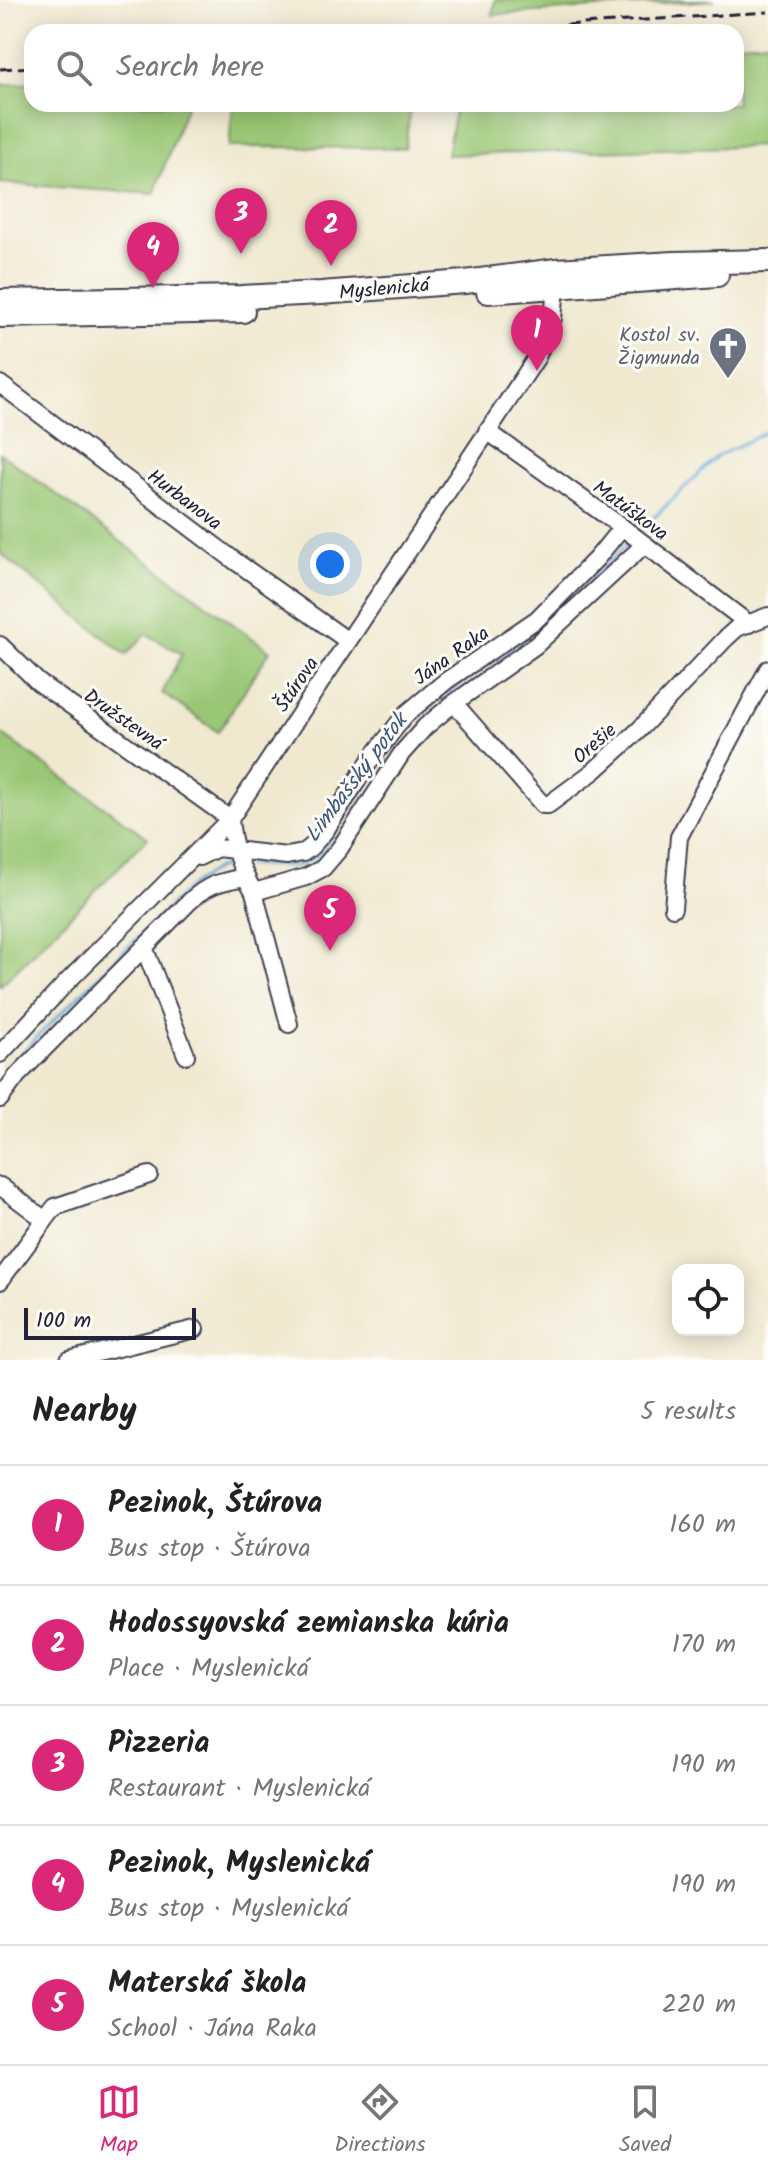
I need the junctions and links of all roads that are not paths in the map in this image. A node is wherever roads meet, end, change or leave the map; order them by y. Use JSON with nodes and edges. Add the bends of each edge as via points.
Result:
{"nodes":[{"id":1,"x":768,"y":261,"type":"edge"},
{"id":2,"x":768,"y":274,"type":"edge"},
{"id":3,"x":557,"y":279,"type":"junction"},
{"id":4,"x":0,"y":301,"type":"edge"},
{"id":5,"x":0,"y":316,"type":"edge"},
{"id":6,"x":0,"y":384,"type":"edge"},
{"id":7,"x":487,"y":431,"type":"junction"},
{"id":8,"x":634,"y":536,"type":"junction"},
{"id":9,"x":768,"y":616,"type":"edge"},
{"id":10,"x":749,"y":624,"type":"junction"},
{"id":11,"x":348,"y":641,"type":"junction"},
{"id":12,"x":0,"y":645,"type":"edge"},
{"id":13,"x":768,"y":669,"type":"edge"},
{"id":14,"x":454,"y":703,"type":"junction"},
{"id":15,"x":230,"y":819,"type":"junction"},
{"id":16,"x":237,"y":850,"type":"junction"},
{"id":17,"x":190,"y":861,"type":"junction"},
{"id":18,"x":250,"y":884,"type":"junction"},
{"id":19,"x":673,"y":908,"type":"dead end"},
{"id":20,"x":144,"y":947,"type":"junction"},
{"id":21,"x":289,"y":1024,"type":"dead end"},
{"id":22,"x":0,"y":1054,"type":"edge"},
{"id":23,"x":186,"y":1055,"type":"dead end"},
{"id":24,"x":0,"y":1099,"type":"edge"},
{"id":25,"x":149,"y":1175,"type":"dead end"},
{"id":26,"x":0,"y":1186,"type":"edge"},
{"id":27,"x":45,"y":1220,"type":"junction"},
{"id":28,"x":0,"y":1281,"type":"edge"},
{"id":29,"x":195,"y":1329,"type":"dead end"},
{"id":30,"x":104,"y":1356,"type":"edge"},
{"id":31,"x":69,"y":1360,"type":"edge"}],
"edges":[{"from":1,"to":3,"type":"main road","name":"Myslenická","via":[[674,263]]},
{"from":2,"to":3,"type":"main road","name":"Myslenická"},
{"from":3,"to":4,"type":"main road","name":"Myslenická","via":[[241,297]]},
{"from":3,"to":5,"type":"main road","name":"Myslenická","via":[[210,313]]},
{"from":3,"to":7,"type":"street","name":"Štúrova","via":[[546,338]]},
{"from":6,"to":11,"type":"street","name":"Hurbanova"},
{"from":7,"to":8,"type":"street","name":"Matúškova"},
{"from":7,"to":11,"type":"street","name":"Štúrova"},
{"from":8,"to":10,"type":"street","name":"Matúškova"},
{"from":8,"to":14,"type":"street","via":[[536,645]]},
{"from":8,"to":16,"type":"street","name":"Jána Raka","via":[[597,558],[537,619],[405,715],[311,847],[287,856]]},
{"from":9,"to":10,"type":"street","name":"Orešie"},
{"from":10,"to":14,"type":"street","name":"Orešie","via":[[726,638],[594,771],[548,805]]},
{"from":11,"to":15,"type":"street","name":"Štúrova"},
{"from":12,"to":15,"type":"street","name":"Družstevná","via":[[38,682]]},
{"from":13,"to":19,"type":"street","via":[[679,837]]},
{"from":14,"to":18,"type":"street","via":[[402,753],[323,868],[306,877]]},
{"from":15,"to":16,"type":"street"},
{"from":15,"to":17,"type":"street","name":"Štúrova"},
{"from":16,"to":17,"type":"street","name":"Jána Raka","via":[[217,848]]},
{"from":16,"to":18,"type":"street"},
{"from":17,"to":22,"type":"street","name":"Štúrova"},
{"from":18,"to":20,"type":"street","via":[[220,881],[204,888]]},
{"from":18,"to":21,"type":"street"},
{"from":20,"to":23,"type":"street"},
{"from":20,"to":24,"type":"street"},
{"from":25,"to":27,"type":"street","via":[[55,1207]]},
{"from":26,"to":27,"type":"street"},
{"from":27,"to":28,"type":"street"},
{"from":29,"to":30,"type":"street"},
{"from":30,"to":31,"type":"street"}]}
